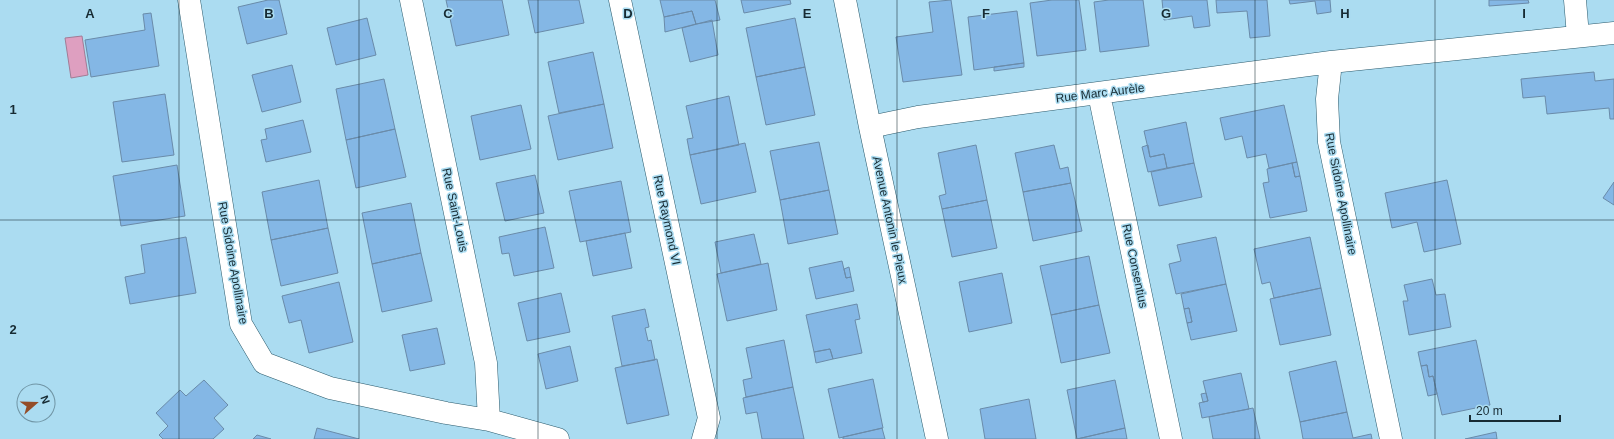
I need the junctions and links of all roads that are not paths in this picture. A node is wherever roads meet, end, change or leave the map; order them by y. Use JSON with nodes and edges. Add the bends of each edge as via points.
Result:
{"nodes":[{"id":1,"x":189,"y":0,"type":"edge"},
{"id":2,"x":411,"y":0,"type":"edge"},
{"id":3,"x":620,"y":0,"type":"edge"},
{"id":4,"x":845,"y":0,"type":"edge"},
{"id":5,"x":1575,"y":0,"type":"edge"},
{"id":6,"x":1614,"y":32,"type":"edge"},
{"id":7,"x":1578,"y":36,"type":"junction"},
{"id":8,"x":1331,"y":62,"type":"junction"},
{"id":9,"x":1099,"y":94,"type":"junction"},
{"id":10,"x":870,"y":128,"type":"junction"},
{"id":11,"x":490,"y":420,"type":"junction"},
{"id":12,"x":558,"y":439,"type":"edge"},
{"id":13,"x":703,"y":439,"type":"edge"},
{"id":14,"x":937,"y":439,"type":"edge"},
{"id":15,"x":1171,"y":439,"type":"edge"},
{"id":16,"x":1391,"y":439,"type":"edge"}],
"edges":[{"from":1,"to":11,"type":"street","name":"Rue Sidoine Apollinaire","via":[[241,324],[264,363],[330,388]]},
{"from":2,"to":11,"type":"street","name":"Rue Saint-Louis","via":[[486,363]]},
{"from":3,"to":13,"type":"street","name":"Rue Raymond VI","via":[[709,418]]},
{"from":4,"to":10,"type":"street","name":"Avenue Antonin le Pieux"},
{"from":5,"to":7,"type":"street"},
{"from":6,"to":7,"type":"street"},
{"from":7,"to":8,"type":"street"},
{"from":8,"to":9,"type":"street","name":"Rue Marc Aurèle"},
{"from":8,"to":16,"type":"street","name":"Rue Sidoine Apollinaire","via":[[1327,99],[1328,142]]},
{"from":9,"to":10,"type":"street","name":"Rue Marc Aurèle","via":[[918,117]]},
{"from":9,"to":15,"type":"street","name":"Rue Consentius"},
{"from":10,"to":14,"type":"street","name":"Avenue Antonin le Pieux"},
{"from":11,"to":12,"type":"street","name":"Rue Sidoine Apollinaire"}]}
